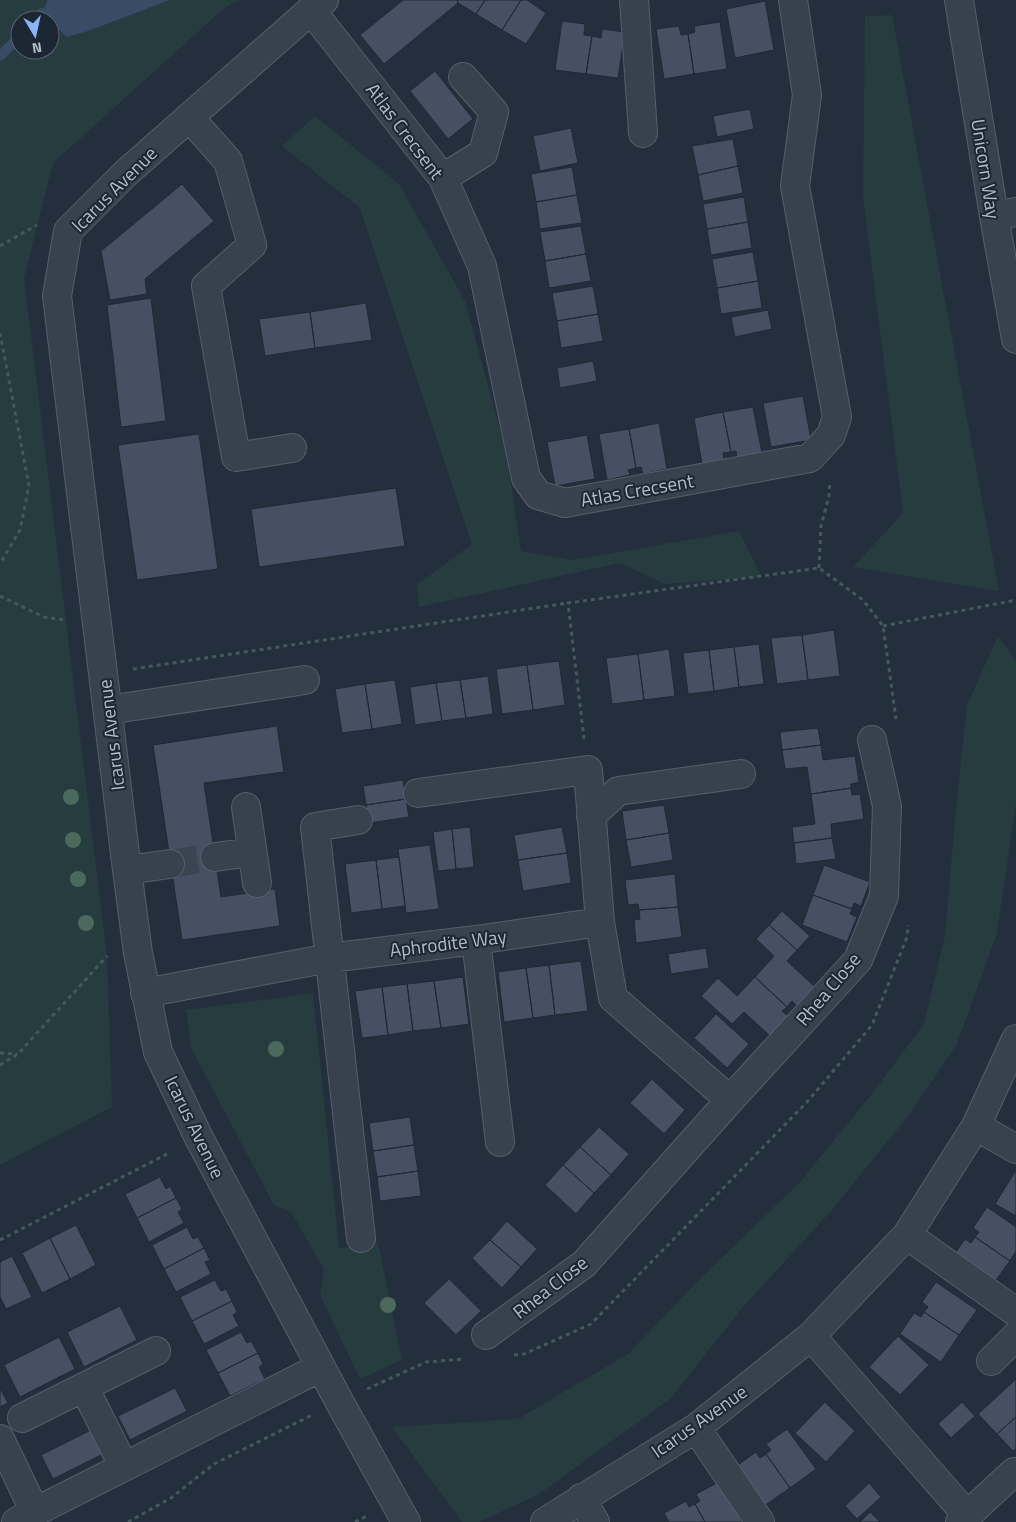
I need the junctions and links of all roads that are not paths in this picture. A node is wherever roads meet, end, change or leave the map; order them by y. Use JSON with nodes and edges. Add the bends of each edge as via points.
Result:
{"nodes":[{"id":1,"x":634,"y":0,"type":"edge"},
{"id":2,"x":793,"y":0,"type":"edge"},
{"id":3,"x":959,"y":0,"type":"edge"},
{"id":4,"x":318,"y":5,"type":"edge"},
{"id":5,"x":463,"y":77,"type":"dead end"},
{"id":6,"x":189,"y":117,"type":"junction"},
{"id":7,"x":643,"y":133,"type":"dead end"},
{"id":8,"x":443,"y":178,"type":"junction"},
{"id":9,"x":1005,"y":214,"type":"edge"},
{"id":10,"x":1016,"y":339,"type":"edge"},
{"id":11,"x":292,"y":448,"type":"dead end"},
{"id":12,"x":305,"y":680,"type":"dead end"},
{"id":13,"x":108,"y":710,"type":"junction"},
{"id":14,"x":872,"y":740,"type":"dead end"},
{"id":15,"x":741,"y":774,"type":"dead end"},
{"id":16,"x":418,"y":793,"type":"dead end"},
{"id":17,"x":246,"y":807,"type":"dead end"},
{"id":18,"x":591,"y":816,"type":"junction"},
{"id":19,"x":358,"y":820,"type":"dead end"},
{"id":20,"x":252,"y":852,"type":"junction"},
{"id":21,"x":215,"y":857,"type":"tunnel mouth"},
{"id":22,"x":170,"y":864,"type":"tunnel mouth"},
{"id":23,"x":127,"y":870,"type":"junction"},
{"id":24,"x":257,"y":883,"type":"dead end"},
{"id":25,"x":600,"y":922,"type":"junction"},
{"id":26,"x":476,"y":940,"type":"junction"},
{"id":27,"x":328,"y":958,"type":"junction"},
{"id":28,"x":145,"y":993,"type":"junction"},
{"id":29,"x":1016,"y":1039,"type":"edge"},
{"id":30,"x":730,"y":1100,"type":"junction"},
{"id":31,"x":976,"y":1126,"type":"junction"},
{"id":32,"x":500,"y":1142,"type":"dead end"},
{"id":33,"x":1016,"y":1149,"type":"edge"},
{"id":34,"x":907,"y":1235,"type":"junction"},
{"id":35,"x":361,"y":1238,"type":"dead end"},
{"id":36,"x":1016,"y":1312,"type":"edge"},
{"id":37,"x":486,"y":1335,"type":"dead end"},
{"id":38,"x":811,"y":1336,"type":"junction"},
{"id":39,"x":1016,"y":1336,"type":"edge"},
{"id":40,"x":156,"y":1351,"type":"dead end"},
{"id":41,"x":991,"y":1361,"type":"dead end"},
{"id":42,"x":320,"y":1366,"type":"junction"},
{"id":43,"x":84,"y":1387,"type":"junction"},
{"id":44,"x":22,"y":1418,"type":"dead end"},
{"id":45,"x":696,"y":1428,"type":"junction"},
{"id":46,"x":0,"y":1439,"type":"edge"},
{"id":47,"x":124,"y":1467,"type":"junction"},
{"id":48,"x":1014,"y":1472,"type":"dead end"},
{"id":49,"x":581,"y":1498,"type":"junction"},
{"id":50,"x":25,"y":1517,"type":"edge"},
{"id":51,"x":964,"y":1519,"type":"edge"},
{"id":52,"x":406,"y":1522,"type":"edge"},
{"id":53,"x":545,"y":1522,"type":"edge"},
{"id":54,"x":595,"y":1522,"type":"edge"},
{"id":55,"x":760,"y":1522,"type":"edge"}],
"edges":[{"from":1,"to":7,"type":"street"},
{"from":2,"to":8,"type":"street","name":"Atlas Crecsent","via":[[807,95],[794,186],[837,418],[832,435],[810,458],[565,503],[538,494],[526,478],[482,266]]},
{"from":3,"to":9,"type":"street","name":"Unicorn Way"},
{"from":4,"to":6,"type":"street","name":"Icarus Avenue"},
{"from":4,"to":8,"type":"street","name":"Atlas Crecsent"},
{"from":5,"to":8,"type":"street","via":[[494,112],[483,153]]},
{"from":6,"to":11,"type":"street","via":[[228,162],[252,245],[206,286],[236,456]]},
{"from":6,"to":13,"type":"street","name":"Icarus Avenue","via":[[68,231],[57,296]]},
{"from":9,"to":10,"type":"street","name":"Unicorn Way"},
{"from":12,"to":13,"type":"street"},
{"from":13,"to":23,"type":"street","name":"Icarus Avenue"},
{"from":14,"to":30,"type":"street","name":"Rhea Close","via":[[887,806],[884,896],[858,960]]},
{"from":15,"to":18,"type":"street","via":[[618,791]]},
{"from":16,"to":18,"type":"street","via":[[588,770]]},
{"from":17,"to":20,"type":"street"},
{"from":18,"to":25,"type":"street"},
{"from":19,"to":27,"type":"street","via":[[315,827]]},
{"from":20,"to":21,"type":"street"},
{"from":20,"to":24,"type":"street"},
{"from":22,"to":23,"type":"street"},
{"from":23,"to":28,"type":"street","name":"Icarus Avenue"},
{"from":25,"to":26,"type":"street","name":"Aphrodite Way"},
{"from":25,"to":30,"type":"street","via":[[613,998]]},
{"from":26,"to":27,"type":"street","name":"Aphrodite Way"},
{"from":26,"to":32,"type":"street"},
{"from":27,"to":28,"type":"street","name":"Aphrodite Way"},
{"from":27,"to":35,"type":"street"},
{"from":28,"to":42,"type":"street","name":"Icarus Avenue","via":[[158,1052],[199,1138]]},
{"from":29,"to":31,"type":"street","name":"Icarus Avenue"},
{"from":30,"to":37,"type":"street","name":"Rhea Close","via":[[584,1264]]},
{"from":31,"to":33,"type":"street"},
{"from":31,"to":34,"type":"street","name":"Icarus Avenue"},
{"from":34,"to":36,"type":"street"},
{"from":34,"to":38,"type":"street","name":"Icarus Avenue"},
{"from":38,"to":45,"type":"street","name":"Icarus Avenue"},
{"from":38,"to":51,"type":"street"},
{"from":39,"to":41,"type":"street"},
{"from":40,"to":43,"type":"street"},
{"from":42,"to":47,"type":"street"},
{"from":42,"to":52,"type":"street","name":"Icarus Avenue"},
{"from":43,"to":44,"type":"street"},
{"from":43,"to":47,"type":"street"},
{"from":45,"to":49,"type":"street","name":"Icarus Avenue"},
{"from":45,"to":55,"type":"street"},
{"from":46,"to":50,"type":"street"},
{"from":47,"to":50,"type":"street"},
{"from":48,"to":51,"type":"street"},
{"from":49,"to":53,"type":"street","name":"Icarus Avenue"},
{"from":49,"to":54,"type":"street"}]}
